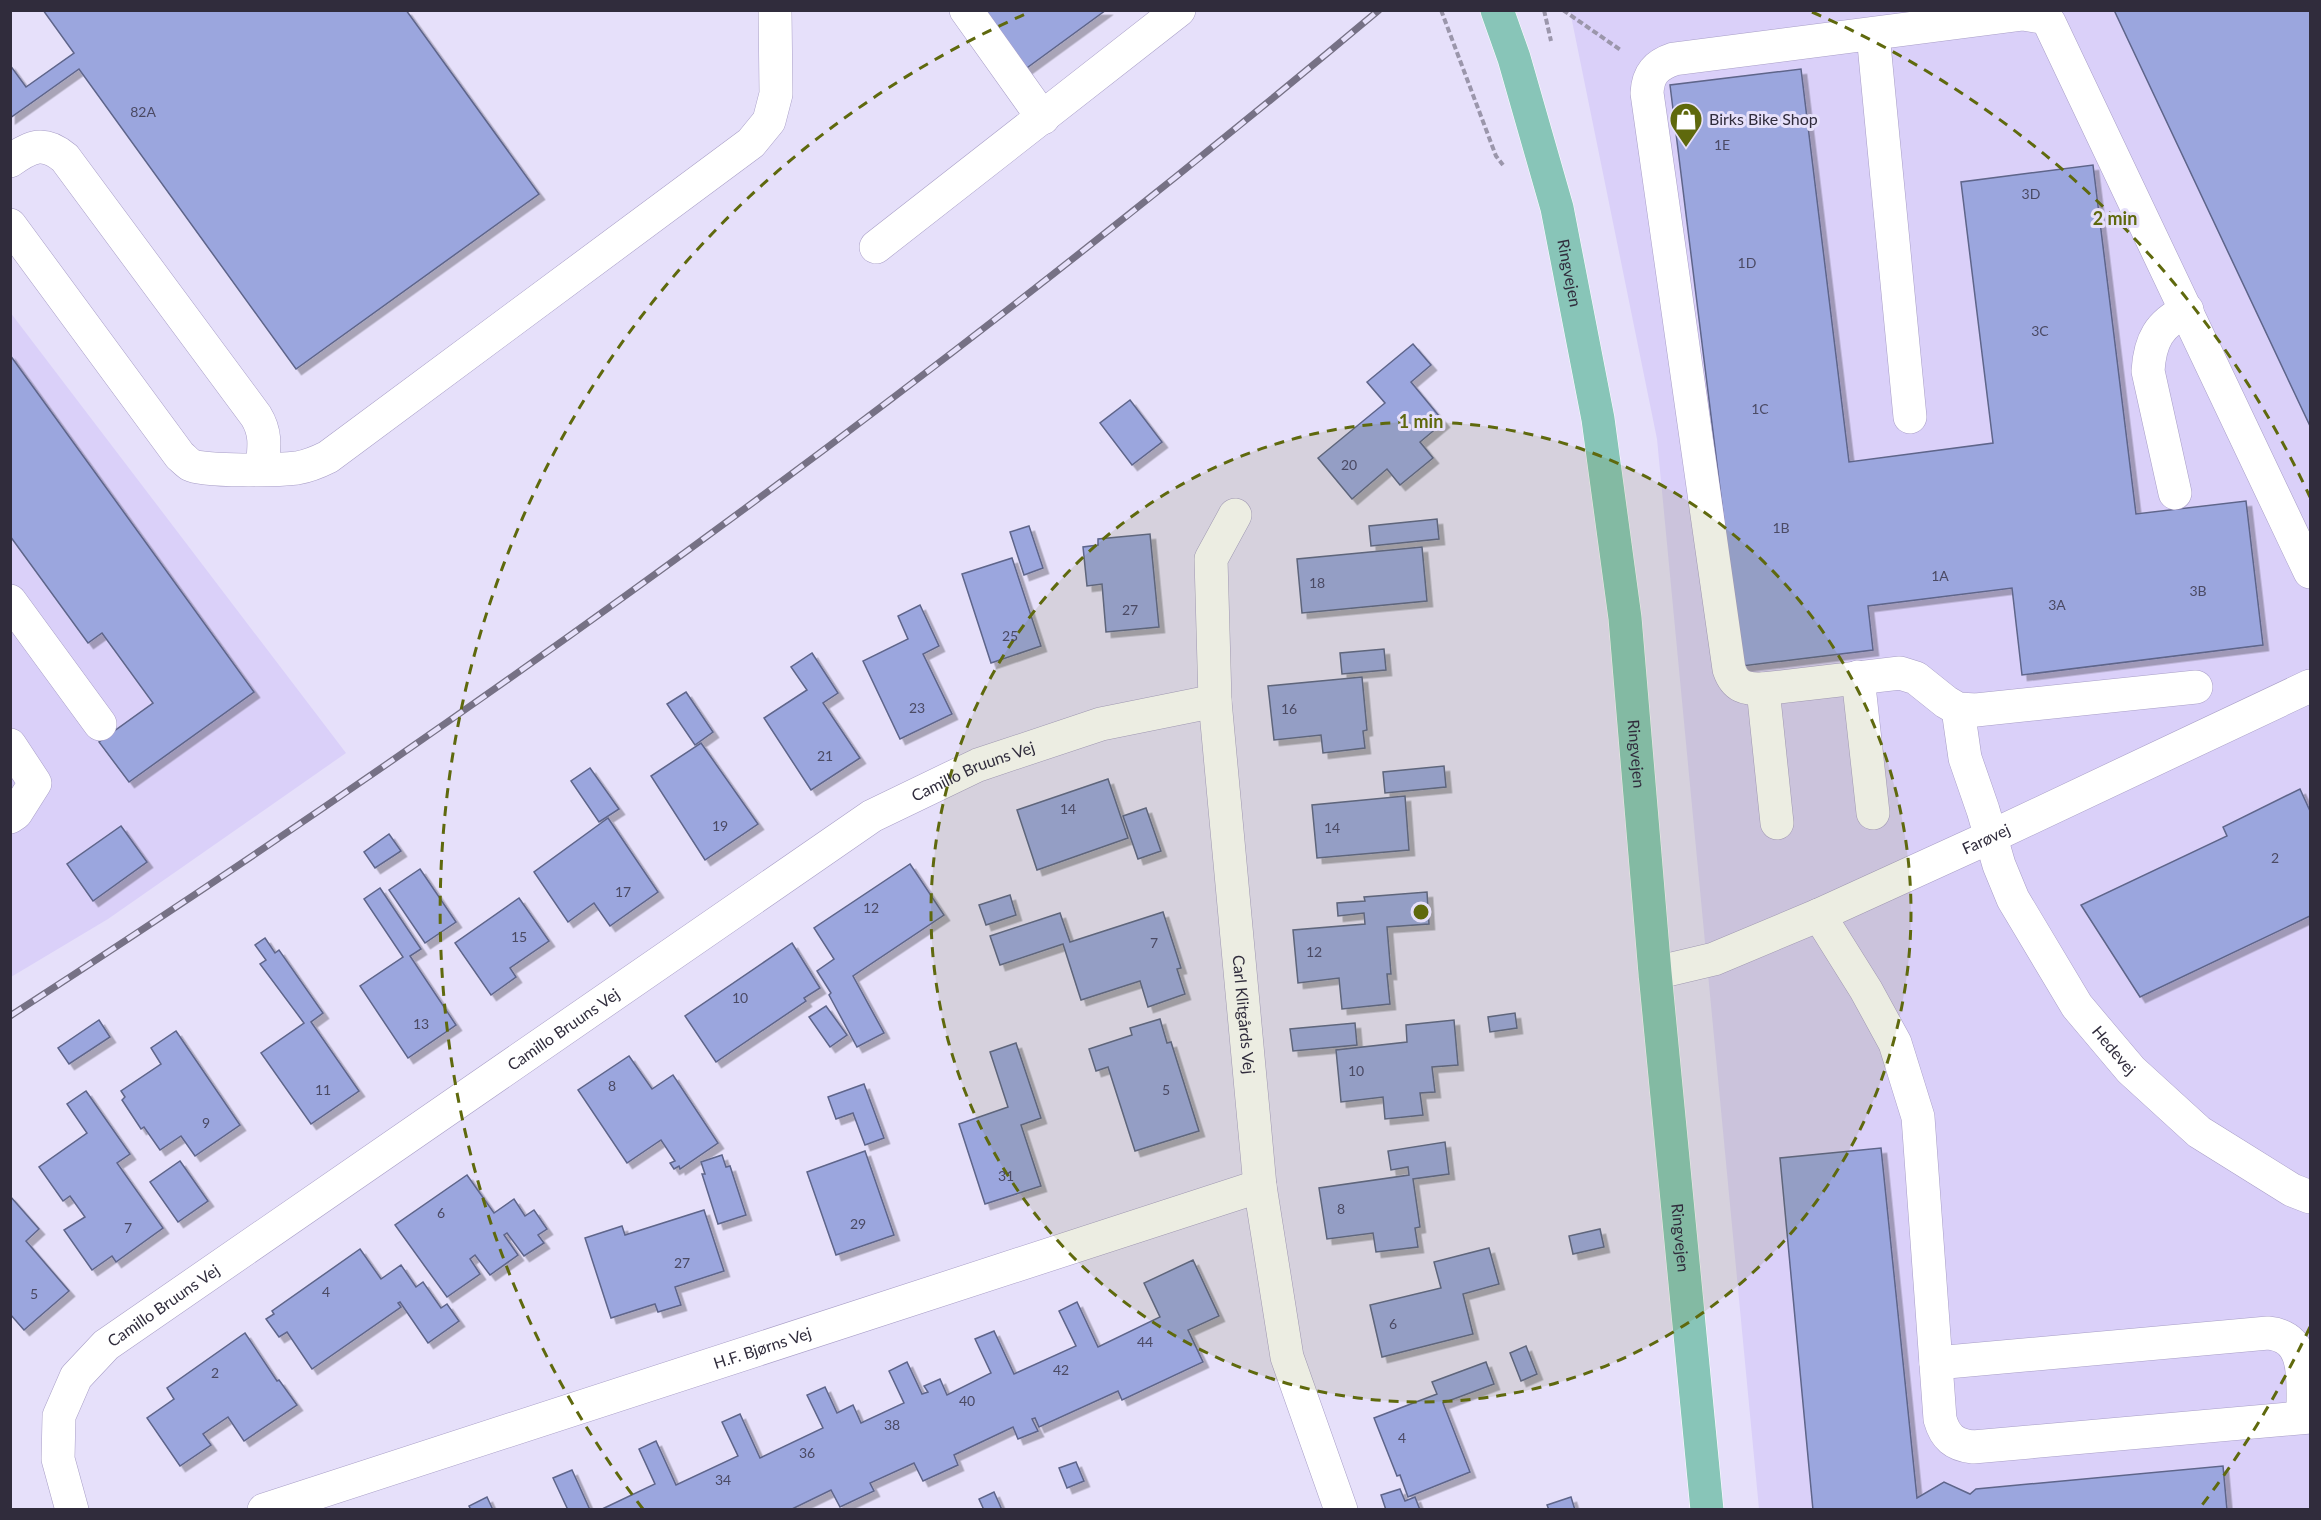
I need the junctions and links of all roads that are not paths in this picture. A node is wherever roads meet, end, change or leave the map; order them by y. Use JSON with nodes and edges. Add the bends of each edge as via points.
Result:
{"nodes":[{"id":1,"x":775,"y":10,"type":"edge"},
{"id":2,"x":966,"y":10,"type":"edge"},
{"id":3,"x":1179,"y":10,"type":"edge"},
{"id":4,"x":1497,"y":10,"type":"edge"},
{"id":5,"x":1873,"y":34,"type":"junction"},
{"id":6,"x":1043,"y":118,"type":"junction"},
{"id":7,"x":10,"y":161,"type":"edge"},
{"id":8,"x":10,"y":225,"type":"edge"},
{"id":9,"x":876,"y":248,"type":"dead end"},
{"id":10,"x":2187,"y":310,"type":"junction"},
{"id":11,"x":1910,"y":417,"type":"dead end"},
{"id":12,"x":261,"y":469,"type":"junction"},
{"id":13,"x":2175,"y":493,"type":"dead end"},
{"id":14,"x":1235,"y":515,"type":"dead end"},
{"id":15,"x":2310,"y":572,"type":"edge"},
{"id":16,"x":10,"y":601,"type":"edge"},
{"id":17,"x":1858,"y":677,"type":"junction"},
{"id":18,"x":2310,"y":686,"type":"edge"},
{"id":19,"x":2196,"y":687,"type":"dead end"},
{"id":20,"x":1763,"y":688,"type":"junction"},
{"id":21,"x":1215,"y":701,"type":"junction"},
{"id":22,"x":1958,"y":709,"type":"junction"},
{"id":23,"x":100,"y":724,"type":"dead end"},
{"id":24,"x":10,"y":745,"type":"edge"},
{"id":25,"x":1873,"y":813,"type":"dead end"},
{"id":26,"x":10,"y":817,"type":"edge"},
{"id":27,"x":1777,"y":823,"type":"dead end"},
{"id":28,"x":1990,"y":837,"type":"junction"},
{"id":29,"x":1819,"y":915,"type":"junction"},
{"id":30,"x":1655,"y":973,"type":"junction"},
{"id":31,"x":1260,"y":1186,"type":"junction"},
{"id":32,"x":2310,"y":1197,"type":"edge"},
{"id":33,"x":1936,"y":1363,"type":"junction"},
{"id":34,"x":2307,"y":1417,"type":"edge"},
{"id":35,"x":72,"y":1509,"type":"edge"},
{"id":36,"x":264,"y":1509,"type":"edge"},
{"id":37,"x":1341,"y":1509,"type":"edge"},
{"id":38,"x":1707,"y":1509,"type":"edge"}],
"edges":[{"from":1,"to":12,"type":"street","via":[[776,94],[769,121],[751,143],[328,456],[297,468]]},
{"from":2,"to":6,"type":"street"},
{"from":3,"to":6,"type":"street"},
{"from":4,"to":30,"type":"main road","name":"Ringvejen","via":[[1557,208],[1598,419],[1625,618]]},
{"from":5,"to":10,"type":"street","via":[[2023,14],[2049,22]]},
{"from":5,"to":11,"type":"street"},
{"from":5,"to":20,"type":"street","via":[[1674,59],[1662,63],[1648,81],[1729,669],[1740,686]]},
{"from":6,"to":9,"type":"street"},
{"from":7,"to":12,"type":"street","via":[[33,147],[45,147],[65,158],[263,427],[266,441]]},
{"from":8,"to":12,"type":"street","via":[[180,456],[191,465],[205,468]]},
{"from":10,"to":13,"type":"street","via":[[2164,326],[2149,352],[2148,371]]},
{"from":10,"to":15,"type":"street"},
{"from":14,"to":21,"type":"street","name":"Carl Klitgårds Vej","via":[[1211,559]]},
{"from":16,"to":23,"type":"street"},
{"from":17,"to":20,"type":"street"},
{"from":17,"to":22,"type":"street","via":[[1900,673],[1916,678]]},
{"from":17,"to":25,"type":"street"},
{"from":18,"to":28,"type":"street","name":"Farøvej"},
{"from":19,"to":22,"type":"street"},
{"from":20,"to":27,"type":"street"},
{"from":21,"to":31,"type":"street","name":"Carl Klitgårds Vej"},
{"from":21,"to":35,"type":"street","name":"Camillo Bruuns Vej","via":[[1101,724],[978,765],[872,816],[105,1345],[76,1377],[59,1416],[58,1459]]},
{"from":22,"to":28,"type":"street","name":"Hedevej","via":[[1965,758]]},
{"from":24,"to":26,"type":"street","via":[[35,783]]},
{"from":28,"to":29,"type":"street","name":"Farøvej"},
{"from":28,"to":32,"type":"street","name":"Hedevej","via":[[2013,900],[2071,996],[2131,1070],[2199,1131],[2292,1190]]},
{"from":29,"to":30,"type":"street","name":"Farøvej","via":[[1714,959]]},
{"from":29,"to":33,"type":"street","via":[[1895,1043],[1918,1117]]},
{"from":30,"to":38,"type":"main road","name":"Ringvejen"},
{"from":31,"to":36,"type":"street","name":"H.F. Bjørns Vej"},
{"from":31,"to":37,"type":"street","name":"Carl Klitgårds Vej","via":[[1287,1357]]},
{"from":33,"to":34,"type":"street","via":[[2280,1335],[2298,1350]]},
{"from":33,"to":34,"type":"street","via":[[1940,1419],[1944,1431],[1961,1446]]}]}
